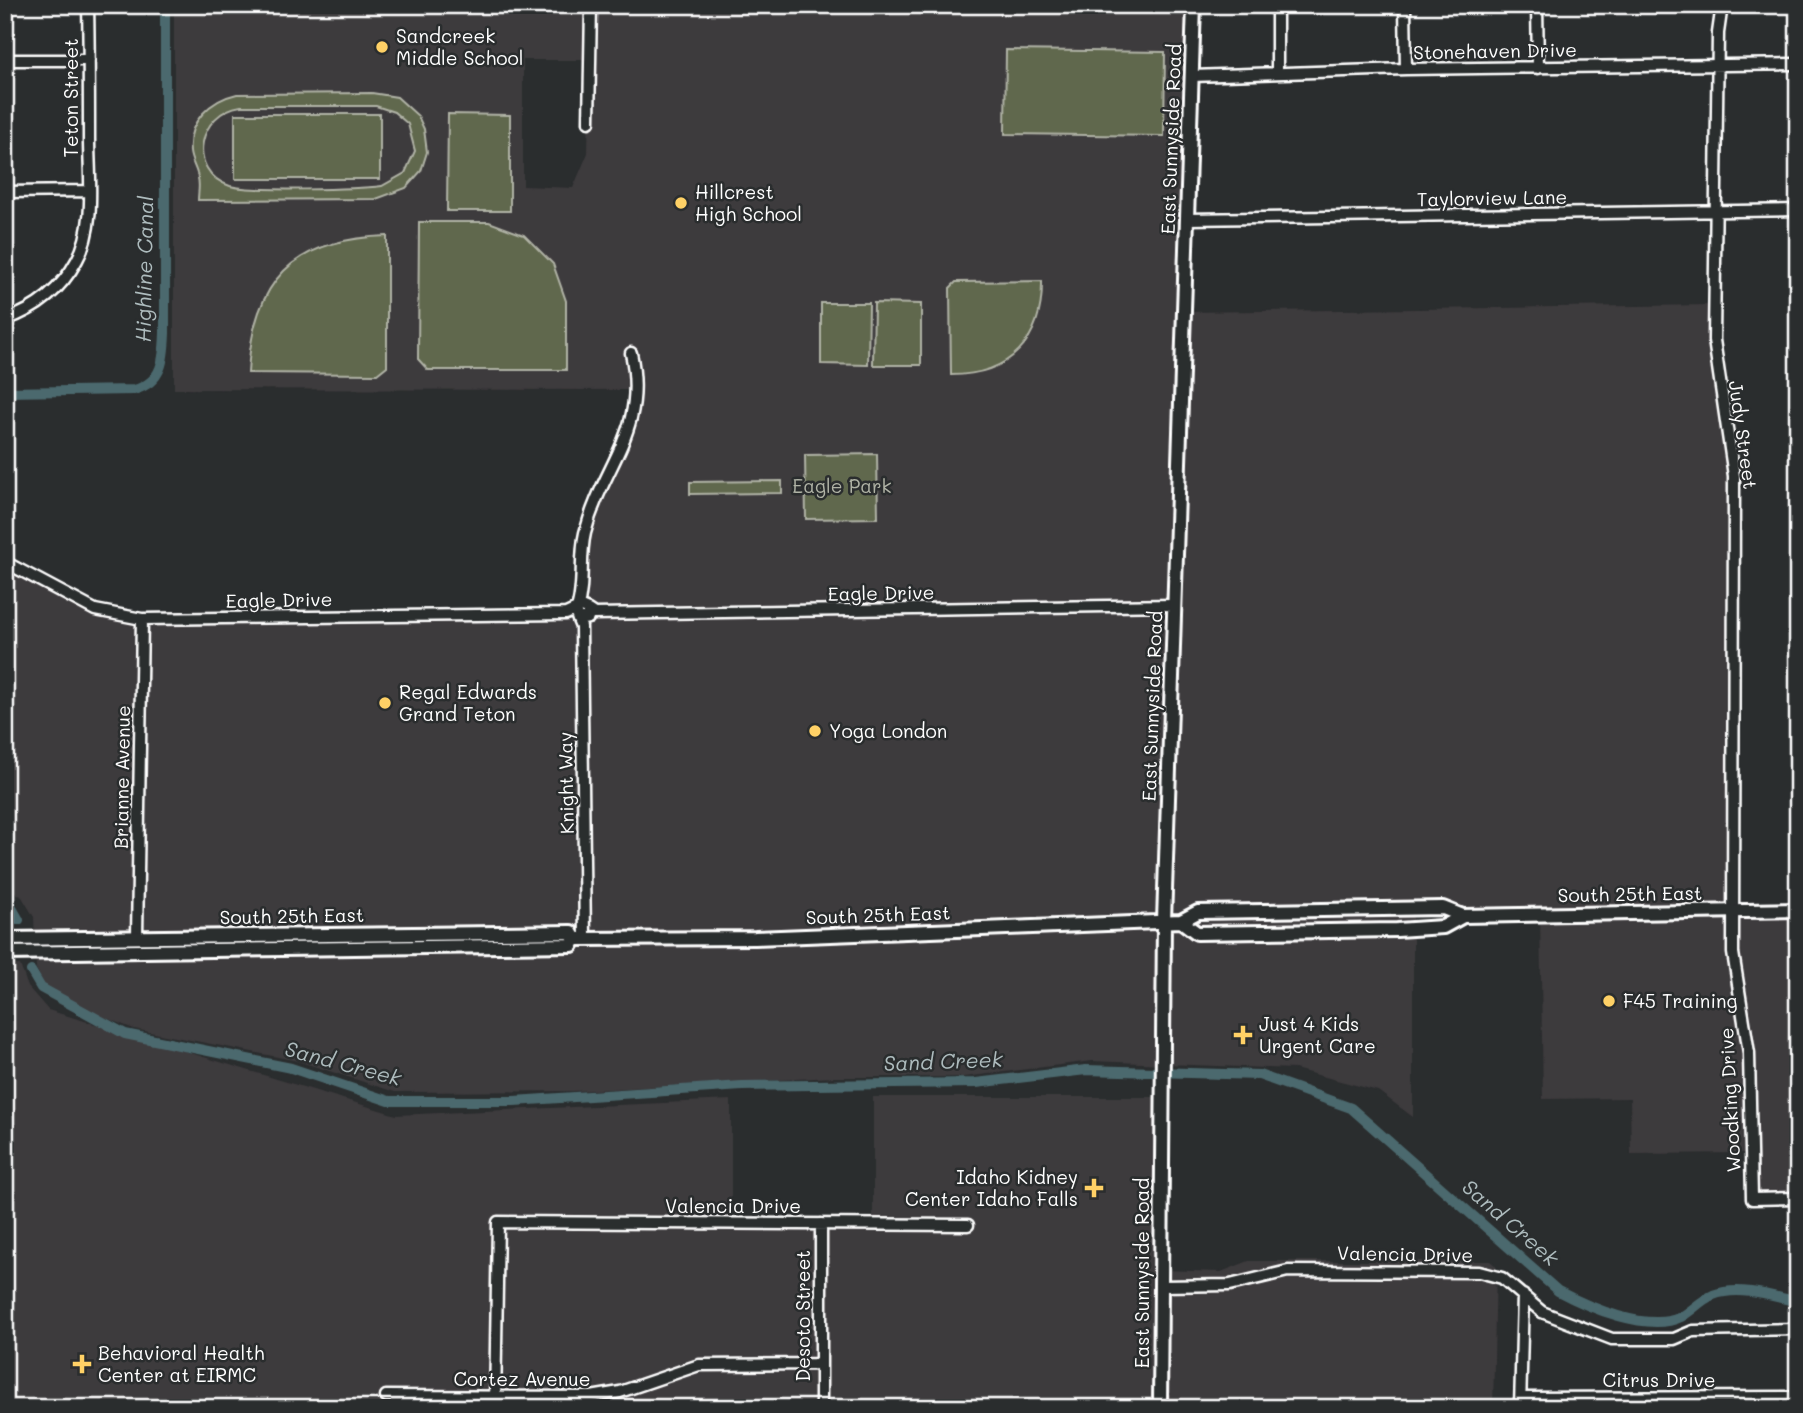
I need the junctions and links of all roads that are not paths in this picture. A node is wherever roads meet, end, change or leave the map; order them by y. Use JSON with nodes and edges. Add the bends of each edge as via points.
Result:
{"nodes":[{"id":1,"x":88,"y":5,"type":"edge"},
{"id":2,"x":591,"y":5,"type":"edge"},
{"id":3,"x":1194,"y":5,"type":"edge"},
{"id":4,"x":1276,"y":5,"type":"edge"},
{"id":5,"x":1405,"y":5,"type":"edge"},
{"id":6,"x":1536,"y":5,"type":"edge"},
{"id":7,"x":1722,"y":5,"type":"edge"},
{"id":8,"x":5,"y":60,"type":"edge"},
{"id":9,"x":89,"y":60,"type":"junction"},
{"id":10,"x":1798,"y":64,"type":"edge"},
{"id":11,"x":1718,"y":65,"type":"junction"},
{"id":12,"x":1538,"y":68,"type":"junction"},
{"id":13,"x":1406,"y":69,"type":"junction"},
{"id":14,"x":1277,"y":72,"type":"junction"},
{"id":15,"x":1192,"y":76,"type":"junction"},
{"id":16,"x":589,"y":122,"type":"dead end"},
{"id":17,"x":89,"y":191,"type":"junction"},
{"id":18,"x":5,"y":192,"type":"edge"},
{"id":19,"x":1798,"y":211,"type":"edge"},
{"id":20,"x":1714,"y":212,"type":"junction"},
{"id":21,"x":1187,"y":219,"type":"junction"},
{"id":22,"x":5,"y":320,"type":"edge"},
{"id":23,"x":631,"y":353,"type":"dead end"},
{"id":24,"x":5,"y":562,"type":"edge"},
{"id":25,"x":1175,"y":605,"type":"junction"},
{"id":26,"x":581,"y":614,"type":"junction"},
{"id":27,"x":142,"y":619,"type":"junction"},
{"id":28,"x":1798,"y":910,"type":"edge"},
{"id":29,"x":1733,"y":911,"type":"junction"},
{"id":30,"x":1463,"y":916,"type":"junction"},
{"id":31,"x":1164,"y":921,"type":"junction"},
{"id":32,"x":1181,"y":921,"type":"junction"},
{"id":33,"x":366,"y":934,"type":"junction"},
{"id":34,"x":209,"y":936,"type":"junction"},
{"id":35,"x":137,"y":937,"type":"junction"},
{"id":36,"x":580,"y":938,"type":"junction"},
{"id":37,"x":5,"y":939,"type":"edge"},
{"id":38,"x":366,"y":948,"type":"junction"},
{"id":39,"x":175,"y":952,"type":"junction"},
{"id":40,"x":5,"y":953,"type":"edge"},
{"id":41,"x":1798,"y":1198,"type":"edge"},
{"id":42,"x":821,"y":1224,"type":"junction"},
{"id":43,"x":968,"y":1225,"type":"dead end"},
{"id":44,"x":1161,"y":1286,"type":"junction"},
{"id":45,"x":1523,"y":1296,"type":"junction"},
{"id":46,"x":1798,"y":1329,"type":"edge"},
{"id":47,"x":821,"y":1364,"type":"junction"},
{"id":48,"x":386,"y":1396,"type":"dead end"},
{"id":49,"x":1798,"y":1396,"type":"edge"},
{"id":50,"x":495,"y":1403,"type":"edge"},
{"id":51,"x":1520,"y":1403,"type":"edge"},
{"id":52,"x":821,"y":1408,"type":"edge"},
{"id":53,"x":1160,"y":1408,"type":"edge"}],
"edges":[{"from":1,"to":9,"type":"street","name":"Teton Street"},
{"from":2,"to":16,"type":"street"},
{"from":3,"to":15,"type":"main road","name":"East Sunnyside Road"},
{"from":4,"to":14,"type":"street"},
{"from":5,"to":13,"type":"street"},
{"from":6,"to":12,"type":"street"},
{"from":7,"to":11,"type":"street","name":"Judy Street"},
{"from":8,"to":9,"type":"street"},
{"from":9,"to":17,"type":"street","name":"Teton Street"},
{"from":10,"to":11,"type":"street","name":"Stonehaven Drive"},
{"from":11,"to":12,"type":"street","name":"Stonehaven Drive"},
{"from":11,"to":20,"type":"street","name":"Judy Street"},
{"from":12,"to":13,"type":"street","name":"Stonehaven Drive"},
{"from":13,"to":14,"type":"street","name":"Stonehaven Drive"},
{"from":14,"to":15,"type":"street","name":"Stonehaven Drive"},
{"from":15,"to":21,"type":"main road","name":"East Sunnyside Road"},
{"from":17,"to":18,"type":"street"},
{"from":17,"to":22,"type":"street","name":"Teton Street","via":[[83,244],[66,278],[33,309]]},
{"from":19,"to":20,"type":"street","name":"Taylorview Lane"},
{"from":20,"to":21,"type":"street","name":"Taylorview Lane"},
{"from":20,"to":29,"type":"street","name":"Judy Street","via":[[1714,340],[1734,476]]},
{"from":21,"to":25,"type":"main road","name":"East Sunnyside Road"},
{"from":23,"to":26,"type":"street","name":"Knight Way","via":[[636,405],[586,532]]},
{"from":24,"to":27,"type":"street","name":"Eagle Drive","via":[[95,610]]},
{"from":25,"to":26,"type":"street","name":"Eagle Drive"},
{"from":25,"to":31,"type":"main road","name":"East Sunnyside Road"},
{"from":26,"to":27,"type":"street","name":"Eagle Drive"},
{"from":26,"to":36,"type":"street","name":"Knight Way"},
{"from":27,"to":35,"type":"street","name":"Brianne Avenue"},
{"from":28,"to":29,"type":"main road","name":"South 25th East"},
{"from":29,"to":30,"type":"main road","name":"South 25th East"},
{"from":29,"to":41,"type":"street","name":"Woodking Drive","via":[[1733,953],[1749,1053],[1752,1199]]},
{"from":30,"to":32,"type":"main road","name":"South 25th East","via":[[1443,908],[1397,908],[1198,912]]},
{"from":30,"to":32,"type":"main road","name":"South 25th East","via":[[1443,927],[1325,933],[1197,933]]},
{"from":31,"to":32,"type":"main road","name":"South 25th East"},
{"from":31,"to":36,"type":"main road","name":"South 25th East","via":[[945,932]]},
{"from":31,"to":44,"type":"main road","name":"East Sunnyside Road"},
{"from":33,"to":34,"type":"main road","name":"South 25th East"},
{"from":33,"to":36,"type":"main road","name":"South 25th East","via":[[572,932]]},
{"from":33,"to":38,"type":"main road"},
{"from":34,"to":35,"type":"main road","name":"South 25th East"},
{"from":34,"to":39,"type":"main road","via":[[196,943],[178,944]]},
{"from":35,"to":37,"type":"main road","name":"South 25th East"},
{"from":36,"to":38,"type":"main road","name":"South 25th East","via":[[572,945]]},
{"from":38,"to":39,"type":"main road","name":"South 25th East"},
{"from":39,"to":40,"type":"main road","name":"South 25th East"},
{"from":42,"to":43,"type":"street","name":"Valencia Drive"},
{"from":42,"to":47,"type":"street","name":"Desoto Street"},
{"from":42,"to":50,"type":"street","name":"Valencia Drive","via":[[498,1222]]},
{"from":44,"to":45,"type":"street","name":"Valencia Drive","via":[[1230,1285],[1287,1270],[1466,1272],[1502,1278]]},
{"from":44,"to":53,"type":"main road","name":"East Sunnyside Road"},
{"from":45,"to":46,"type":"street","name":"Valencia Drive","via":[[1542,1312],[1612,1339]]},
{"from":45,"to":51,"type":"street"},
{"from":47,"to":50,"type":"street","name":"Cortez Avenue","via":[[699,1366],[607,1396]]},
{"from":47,"to":52,"type":"street","name":"Desoto Street"},
{"from":48,"to":50,"type":"street","name":"Cortez Avenue"},
{"from":49,"to":51,"type":"street","name":"Citrus Drive"}]}
